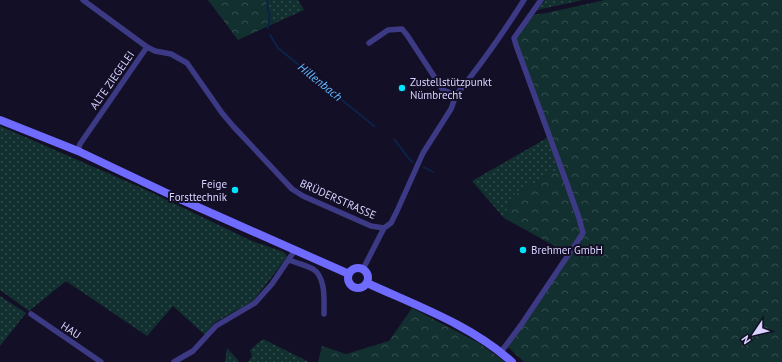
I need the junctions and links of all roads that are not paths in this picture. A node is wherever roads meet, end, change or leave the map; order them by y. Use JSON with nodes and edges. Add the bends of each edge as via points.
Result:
{"nodes":[{"id":1,"x":83,"y":0,"type":"edge"},
{"id":2,"x":524,"y":0,"type":"edge"},
{"id":3,"x":541,"y":0,"type":"edge"},
{"id":4,"x":369,"y":42,"type":"dead end"},
{"id":5,"x":147,"y":47,"type":"junction"},
{"id":6,"x":456,"y":95,"type":"junction"},
{"id":7,"x":0,"y":120,"type":"edge"},
{"id":8,"x":78,"y":151,"type":"junction"},
{"id":9,"x":384,"y":228,"type":"junction"},
{"id":10,"x":295,"y":250,"type":"junction"},
{"id":11,"x":289,"y":260,"type":"junction"},
{"id":12,"x":363,"y":269,"type":"junction"},
{"id":13,"x":348,"y":274,"type":"junction"},
{"id":14,"x":368,"y":283,"type":"junction"},
{"id":15,"x":31,"y":314,"type":"dead end"},
{"id":16,"x":324,"y":314,"type":"dead end"},
{"id":17,"x":501,"y":352,"type":"junction"},
{"id":18,"x":101,"y":362,"type":"edge"},
{"id":19,"x":174,"y":362,"type":"edge"},
{"id":20,"x":512,"y":362,"type":"edge"}],
"edges":[{"from":1,"to":5,"type":"street","name":"ALTE ZIEGELEI"},
{"from":2,"to":6,"type":"street","name":"BRÜDERSTRASSE","via":[[483,61]]},
{"from":3,"to":17,"type":"street","via":[[514,38],[583,233]]},
{"from":4,"to":6,"type":"street","via":[[388,30],[402,29],[443,90]]},
{"from":5,"to":8,"type":"street","name":"ALTE ZIEGELEI","via":[[80,144]]},
{"from":5,"to":9,"type":"street","name":"BRÜDERSTRASSE","via":[[171,54],[187,63],[222,113],[292,189],[371,226]]},
{"from":6,"to":9,"type":"street","name":"BRÜDERSTRASSE","via":[[451,108],[423,153],[397,212],[391,223]]},
{"from":7,"to":8,"type":"main road"},
{"from":8,"to":10,"type":"main road"},
{"from":9,"to":12,"type":"street"},
{"from":10,"to":11,"type":"street"},
{"from":10,"to":13,"type":"main road"},
{"from":11,"to":16,"type":"street","via":[[314,270],[320,278]]},
{"from":11,"to":19,"type":"street","via":[[255,303],[216,326],[193,351]]},
{"from":12,"to":13,"type":"main road","via":[[354,268]]},
{"from":12,"to":14,"type":"main road","via":[[368,274]]},
{"from":13,"to":14,"type":"main road","via":[[349,283],[354,288],[361,288]]},
{"from":14,"to":17,"type":"main road","via":[[474,333]]},
{"from":15,"to":18,"type":"street","name":"HAU"},
{"from":17,"to":20,"type":"main road"}]}
